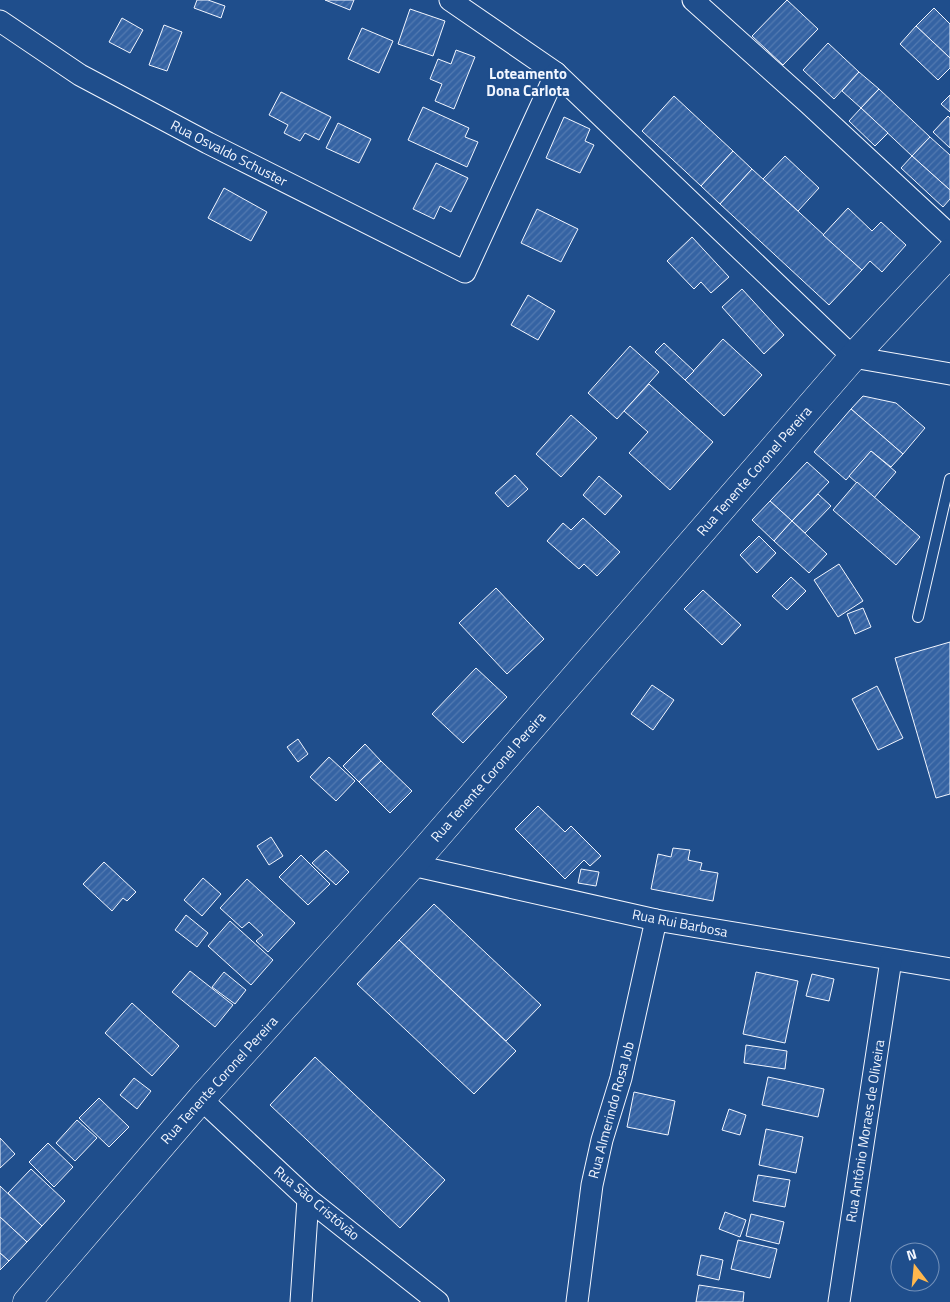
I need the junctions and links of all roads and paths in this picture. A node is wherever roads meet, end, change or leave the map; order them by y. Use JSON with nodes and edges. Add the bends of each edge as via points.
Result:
{"nodes":[{"id":1,"x":450,"y":0,"type":"edge"},
{"id":2,"x":693,"y":0,"type":"edge"},
{"id":3,"x":0,"y":21,"type":"edge"},
{"id":4,"x":556,"y":73,"type":"junction"},
{"id":5,"x":950,"y":235,"type":"edge"},
{"id":6,"x":950,"y":253,"type":"edge"},
{"id":7,"x":854,"y":357,"type":"junction"},
{"id":8,"x":950,"y":374,"type":"edge"},
{"id":9,"x":950,"y":479,"type":"edge"},
{"id":10,"x":918,"y":617,"type":"dead end"},
{"id":11,"x":412,"y":865,"type":"junction"},
{"id":12,"x":656,"y":920,"type":"junction"},
{"id":13,"x":891,"y":960,"type":"junction"},
{"id":14,"x":950,"y":969,"type":"edge"},
{"id":15,"x":201,"y":1099,"type":"junction"},
{"id":16,"x":308,"y":1199,"type":"junction"},
{"id":17,"x":27,"y":1302,"type":"edge"},
{"id":18,"x":301,"y":1302,"type":"edge"},
{"id":19,"x":438,"y":1302,"type":"edge"},
{"id":20,"x":577,"y":1302,"type":"edge"},
{"id":21,"x":839,"y":1302,"type":"edge"}],
"edges":[{"from":1,"to":4,"type":"street"},
{"from":2,"to":5,"type":"street"},
{"from":3,"to":4,"type":"street","name":"Rua Osvaldo Schuster","via":[[80,75],[465,272]]},
{"from":4,"to":7,"type":"street"},
{"from":6,"to":7,"type":"main road","name":"Rua Tenente Coronel Pereira"},
{"from":7,"to":8,"type":"street"},
{"from":7,"to":11,"type":"main road","name":"Rua Tenente Coronel Pereira"},
{"from":9,"to":10,"type":"lane"},
{"from":11,"to":12,"type":"street","name":"Rua Rui Barbosa"},
{"from":11,"to":15,"type":"main road","name":"Rua Tenente Coronel Pereira"},
{"from":12,"to":13,"type":"street","name":"Rua Rui Barbosa"},
{"from":12,"to":20,"type":"street","name":"Rua Almerindo Rosa Job","via":[[621,1078],[592,1185]]},
{"from":13,"to":14,"type":"street","name":"Rua Rui Barbosa"},
{"from":13,"to":21,"type":"street","name":"Rua Antônio Moraes de Oliveira"},
{"from":15,"to":16,"type":"street","name":"Rua São Cristóvão"},
{"from":15,"to":17,"type":"main road","name":"Rua Tenente Coronel Pereira"},
{"from":16,"to":18,"type":"street"},
{"from":16,"to":19,"type":"street","name":"Rua São Cristóvão"}]}
